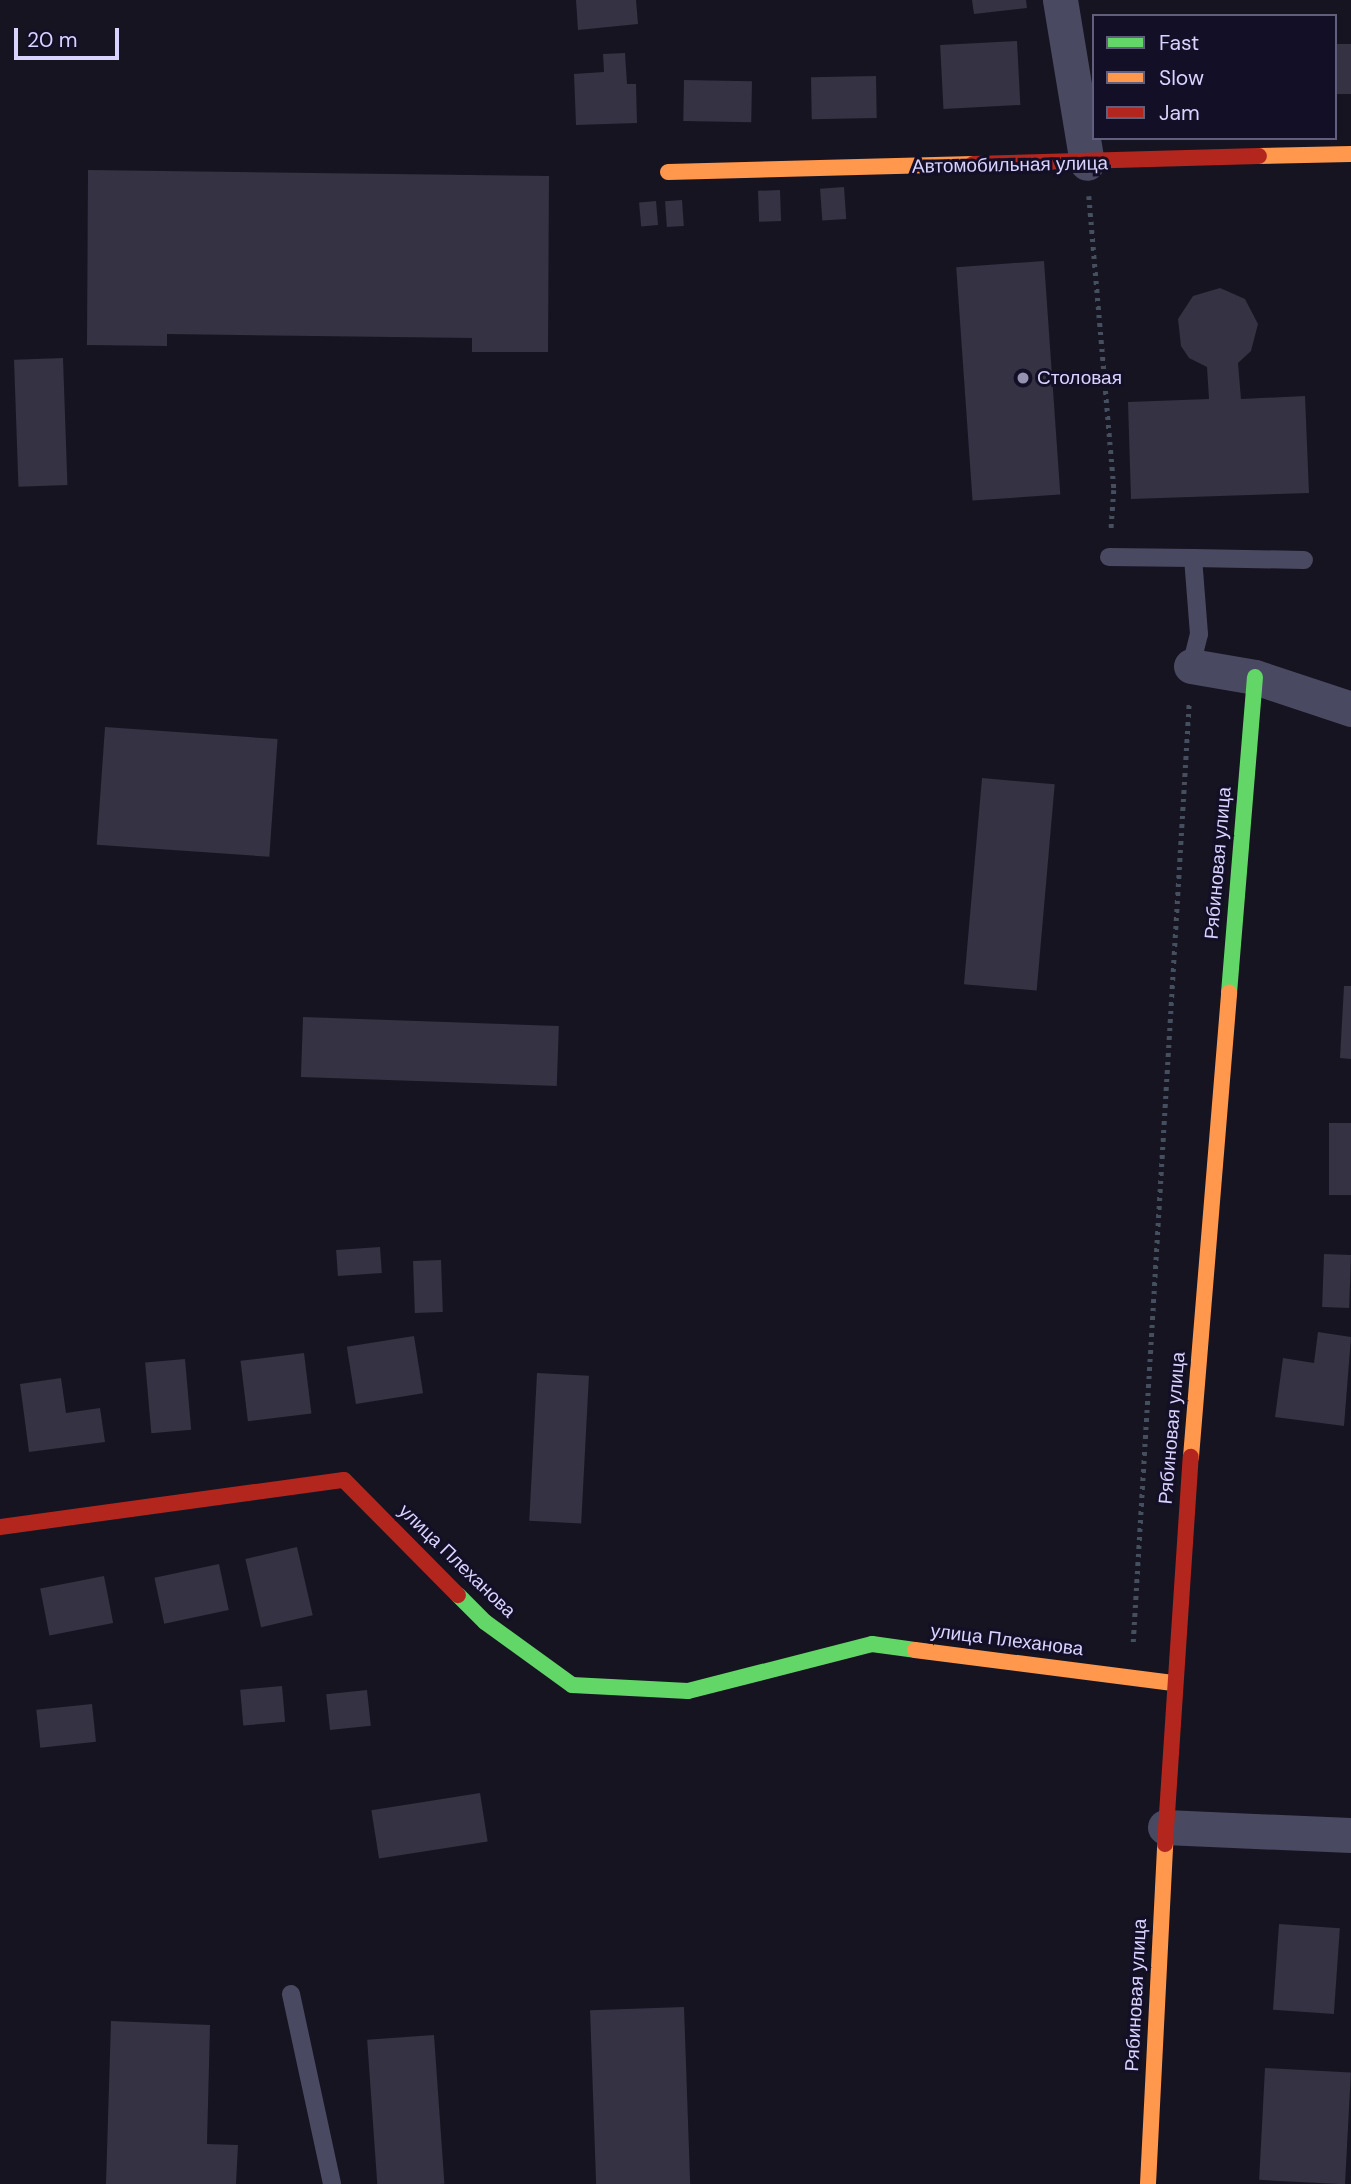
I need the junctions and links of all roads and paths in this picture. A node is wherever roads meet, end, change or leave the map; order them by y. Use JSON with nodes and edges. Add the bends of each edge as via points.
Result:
{"nodes":[{"id":1,"x":1060,"y":0,"type":"edge"},
{"id":2,"x":1351,"y":155,"type":"edge"},
{"id":3,"x":1087,"y":163,"type":"junction"},
{"id":4,"x":668,"y":172,"type":"dead end"},
{"id":5,"x":1109,"y":557,"type":"joint"},
{"id":6,"x":1193,"y":558,"type":"junction"},
{"id":7,"x":1304,"y":560,"type":"dead end"},
{"id":8,"x":1191,"y":666,"type":"junction"},
{"id":9,"x":1255,"y":677,"type":"junction"},
{"id":10,"x":1351,"y":709,"type":"edge"},
{"id":11,"x":0,"y":1527,"type":"edge"},
{"id":12,"x":1133,"y":1642,"type":"dead end"},
{"id":13,"x":1172,"y":1683,"type":"junction"},
{"id":14,"x":1165,"y":1827,"type":"junction"},
{"id":15,"x":1351,"y":1835,"type":"edge"},
{"id":16,"x":291,"y":1994,"type":"dead end"},
{"id":17,"x":332,"y":2184,"type":"edge"},
{"id":18,"x":1148,"y":2184,"type":"edge"}],
"edges":[{"from":1,"to":3,"type":"street"},
{"from":2,"to":3,"type":"street","name":"Автомобильная улица"},
{"from":3,"to":4,"type":"street","name":"Автомобильная улица"},
{"from":3,"to":5,"type":"path","via":[[1114,491]]},
{"from":5,"to":6,"type":"lane"},
{"from":6,"to":7,"type":"lane"},
{"from":6,"to":8,"type":"lane","via":[[1199,634]]},
{"from":8,"to":9,"type":"street"},
{"from":8,"to":12,"type":"path"},
{"from":9,"to":10,"type":"street"},
{"from":9,"to":13,"type":"street","name":"Рябиновая улица"},
{"from":11,"to":13,"type":"street","name":"улица Плеханова","via":[[344,1480],[485,1622],[572,1685],[688,1691],[872,1644]]},
{"from":13,"to":14,"type":"street","name":"Рябиновая улица"},
{"from":14,"to":15,"type":"street"},
{"from":14,"to":18,"type":"street","name":"Рябиновая улица"},
{"from":16,"to":17,"type":"lane"}]}
